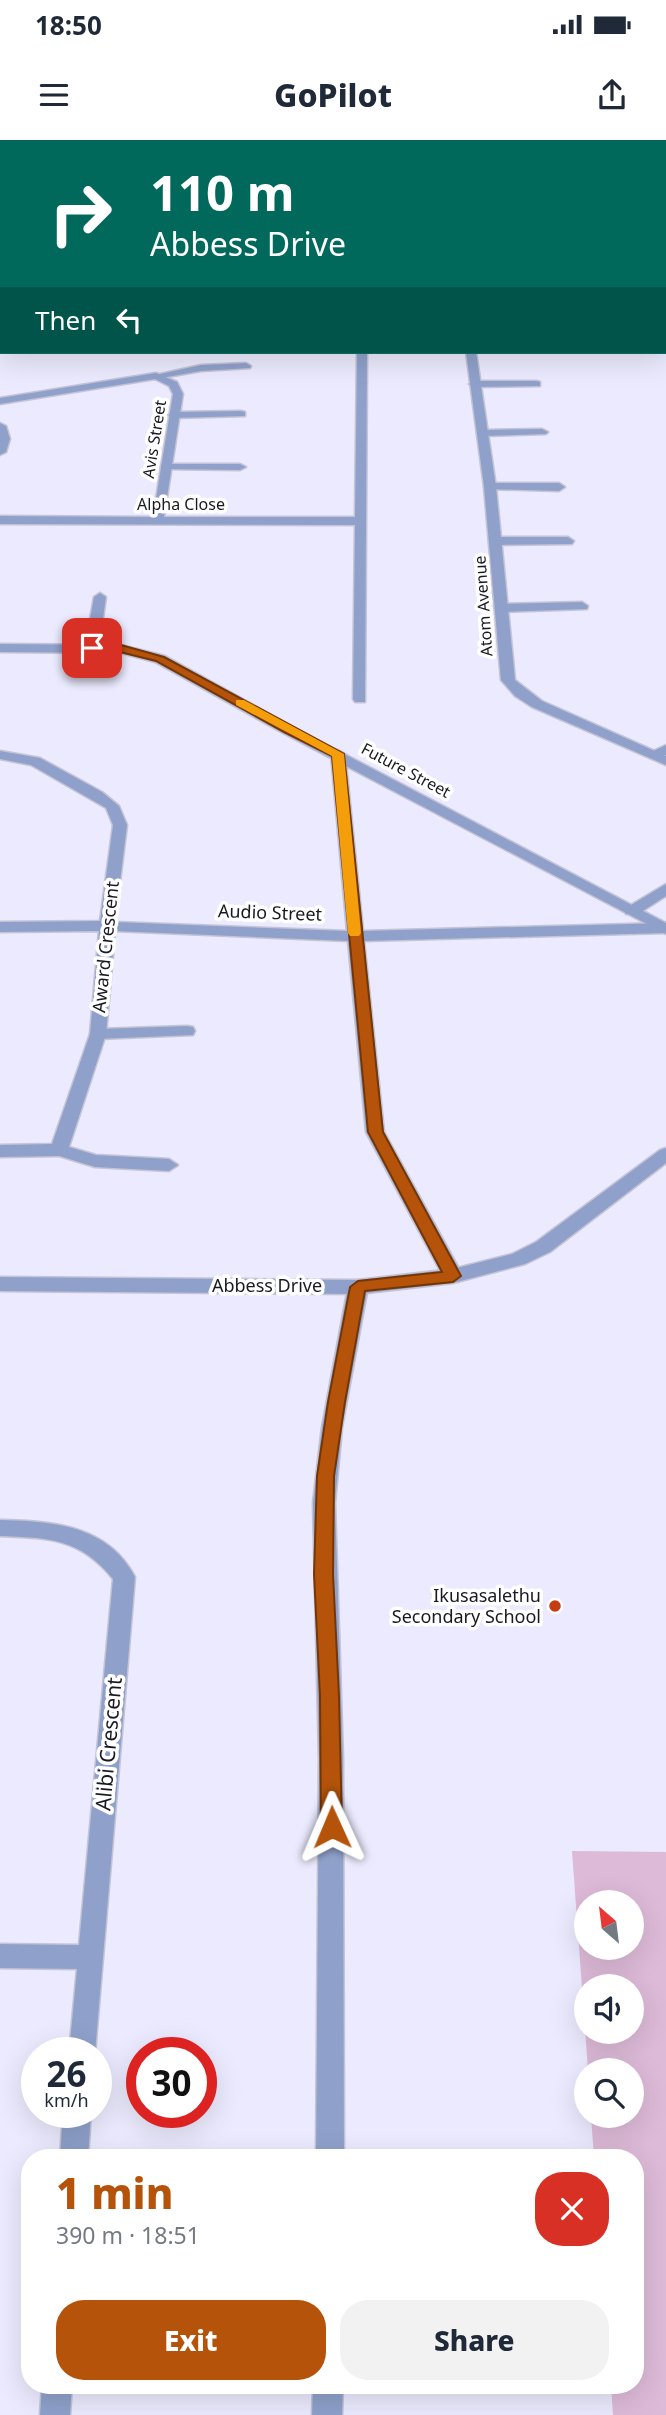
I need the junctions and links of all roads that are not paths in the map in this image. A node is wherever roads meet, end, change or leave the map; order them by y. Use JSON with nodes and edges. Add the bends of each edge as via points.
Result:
{"nodes":[{"id":1,"x":362,"y":354,"type":"edge"},
{"id":2,"x":471,"y":354,"type":"edge"},
{"id":3,"x":246,"y":366,"type":"dead end"},
{"id":4,"x":156,"y":376,"type":"junction"},
{"id":5,"x":474,"y":384,"type":"junction"},
{"id":6,"x":536,"y":384,"type":"dead end"},
{"id":7,"x":0,"y":401,"type":"edge"},
{"id":8,"x":242,"y":414,"type":"dead end"},
{"id":9,"x":174,"y":415,"type":"junction"},
{"id":10,"x":0,"y":426,"type":"edge"},
{"id":11,"x":542,"y":432,"type":"dead end"},
{"id":12,"x":483,"y":433,"type":"junction"},
{"id":13,"x":0,"y":452,"type":"edge"},
{"id":14,"x":165,"y":467,"type":"junction"},
{"id":15,"x":240,"y":467,"type":"dead end"},
{"id":16,"x":490,"y":487,"type":"junction"},
{"id":17,"x":559,"y":487,"type":"dead end"},
{"id":18,"x":0,"y":520,"type":"edge"},
{"id":19,"x":158,"y":520,"type":"junction"},
{"id":20,"x":361,"y":521,"type":"junction"},
{"id":21,"x":495,"y":541,"type":"junction"},
{"id":22,"x":568,"y":541,"type":"dead end"},
{"id":23,"x":100,"y":597,"type":"dead end"},
{"id":24,"x":582,"y":606,"type":"dead end"},
{"id":25,"x":501,"y":608,"type":"junction"},
{"id":26,"x":0,"y":648,"type":"edge"},
{"id":27,"x":92,"y":648,"type":"junction"},
{"id":28,"x":360,"y":699,"type":"dead end"},
{"id":29,"x":338,"y":754,"type":"junction"},
{"id":30,"x":0,"y":755,"type":"edge"},
{"id":31,"x":663,"y":755,"type":"edge"},
{"id":32,"x":666,"y":889,"type":"edge"},
{"id":33,"x":632,"y":911,"type":"junction"},
{"id":34,"x":107,"y":926,"type":"junction"},
{"id":35,"x":0,"y":927,"type":"edge"},
{"id":36,"x":665,"y":929,"type":"edge"},
{"id":37,"x":355,"y":936,"type":"junction"},
{"id":38,"x":187,"y":1031,"type":"dead end"},
{"id":39,"x":98,"y":1034,"type":"junction"},
{"id":40,"x":59,"y":1150,"type":"junction"},
{"id":41,"x":0,"y":1151,"type":"edge"},
{"id":42,"x":666,"y":1154,"type":"edge"},
{"id":43,"x":169,"y":1165,"type":"dead end"},
{"id":44,"x":453,"y":1276,"type":"junction"},
{"id":45,"x":0,"y":1284,"type":"edge"},
{"id":46,"x":358,"y":1287,"type":"junction"},
{"id":47,"x":0,"y":1528,"type":"edge"},
{"id":48,"x":0,"y":1956,"type":"edge"},
{"id":49,"x":89,"y":1957,"type":"junction"},
{"id":50,"x":83,"y":2037,"type":"edge"},
{"id":51,"x":76,"y":2128,"type":"edge"},
{"id":52,"x":75,"y":2149,"type":"edge"},
{"id":53,"x":330,"y":2149,"type":"edge"},
{"id":54,"x":56,"y":2394,"type":"edge"},
{"id":55,"x":328,"y":2394,"type":"edge"},
{"id":56,"x":55,"y":2415,"type":"edge"},
{"id":57,"x":327,"y":2415,"type":"edge"}],
"edges":[{"from":1,"to":20,"type":"street"},
{"from":2,"to":5,"type":"street","name":"Atom Avenue"},
{"from":3,"to":4,"type":"street"},
{"from":4,"to":7,"type":"street"},
{"from":4,"to":9,"type":"street","name":"Avis Street","via":[[177,387]]},
{"from":5,"to":6,"type":"street"},
{"from":5,"to":12,"type":"street","name":"Atom Avenue"},
{"from":8,"to":9,"type":"street"},
{"from":9,"to":14,"type":"street","name":"Avis Street"},
{"from":10,"to":13,"type":"street","via":[[4,439]]},
{"from":11,"to":12,"type":"street"},
{"from":12,"to":16,"type":"street","name":"Atom Avenue"},
{"from":14,"to":15,"type":"street"},
{"from":14,"to":19,"type":"street","name":"Avis Street"},
{"from":16,"to":17,"type":"street"},
{"from":16,"to":21,"type":"street","name":"Atom Avenue"},
{"from":18,"to":19,"type":"street","name":"Alpha Close"},
{"from":19,"to":20,"type":"street","name":"Alpha Close"},
{"from":20,"to":28,"type":"street"},
{"from":21,"to":22,"type":"street"},
{"from":21,"to":25,"type":"street","name":"Atom Avenue"},
{"from":23,"to":27,"type":"street"},
{"from":24,"to":25,"type":"street"},
{"from":25,"to":31,"type":"street","name":"Atom Avenue","via":[[504,668],[516,690]]},
{"from":26,"to":27,"type":"street","name":"Future Street"},
{"from":27,"to":29,"type":"street","name":"Future Street","via":[[121,649],[160,659]]},
{"from":29,"to":33,"type":"street","name":"Future Street"},
{"from":29,"to":37,"type":"street"},
{"from":30,"to":34,"type":"street","name":"Award Crescent","via":[[34,761],[97,795],[115,811],[120,825]]},
{"from":32,"to":33,"type":"street"},
{"from":33,"to":36,"type":"street","name":"Future Street"},
{"from":34,"to":35,"type":"street","name":"Audio Street"},
{"from":34,"to":37,"type":"street","name":"Audio Street"},
{"from":34,"to":39,"type":"street","name":"Award Crescent"},
{"from":36,"to":37,"type":"street","name":"Audio Street"},
{"from":37,"to":44,"type":"street","via":[[375,1132]]},
{"from":38,"to":39,"type":"street"},
{"from":39,"to":40,"type":"street","name":"Award Crescent"},
{"from":40,"to":41,"type":"street"},
{"from":40,"to":43,"type":"street","via":[[95,1161]]},
{"from":42,"to":44,"type":"street","name":"Abbess Drive","via":[[543,1247],[508,1262]]},
{"from":44,"to":46,"type":"street","name":"Abbess Drive"},
{"from":45,"to":46,"type":"street","name":"Abbess Drive"},
{"from":46,"to":53,"type":"street","via":[[326,1476],[324,1574],[333,1932]]},
{"from":47,"to":49,"type":"street","name":"Alibi Crescent","via":[[64,1532],[109,1555],[124,1577]]},
{"from":48,"to":49,"type":"street"},
{"from":49,"to":50,"type":"street","name":"Alibi Crescent"},
{"from":51,"to":52,"type":"street"},
{"from":54,"to":56,"type":"street"},
{"from":55,"to":57,"type":"street"}]}
